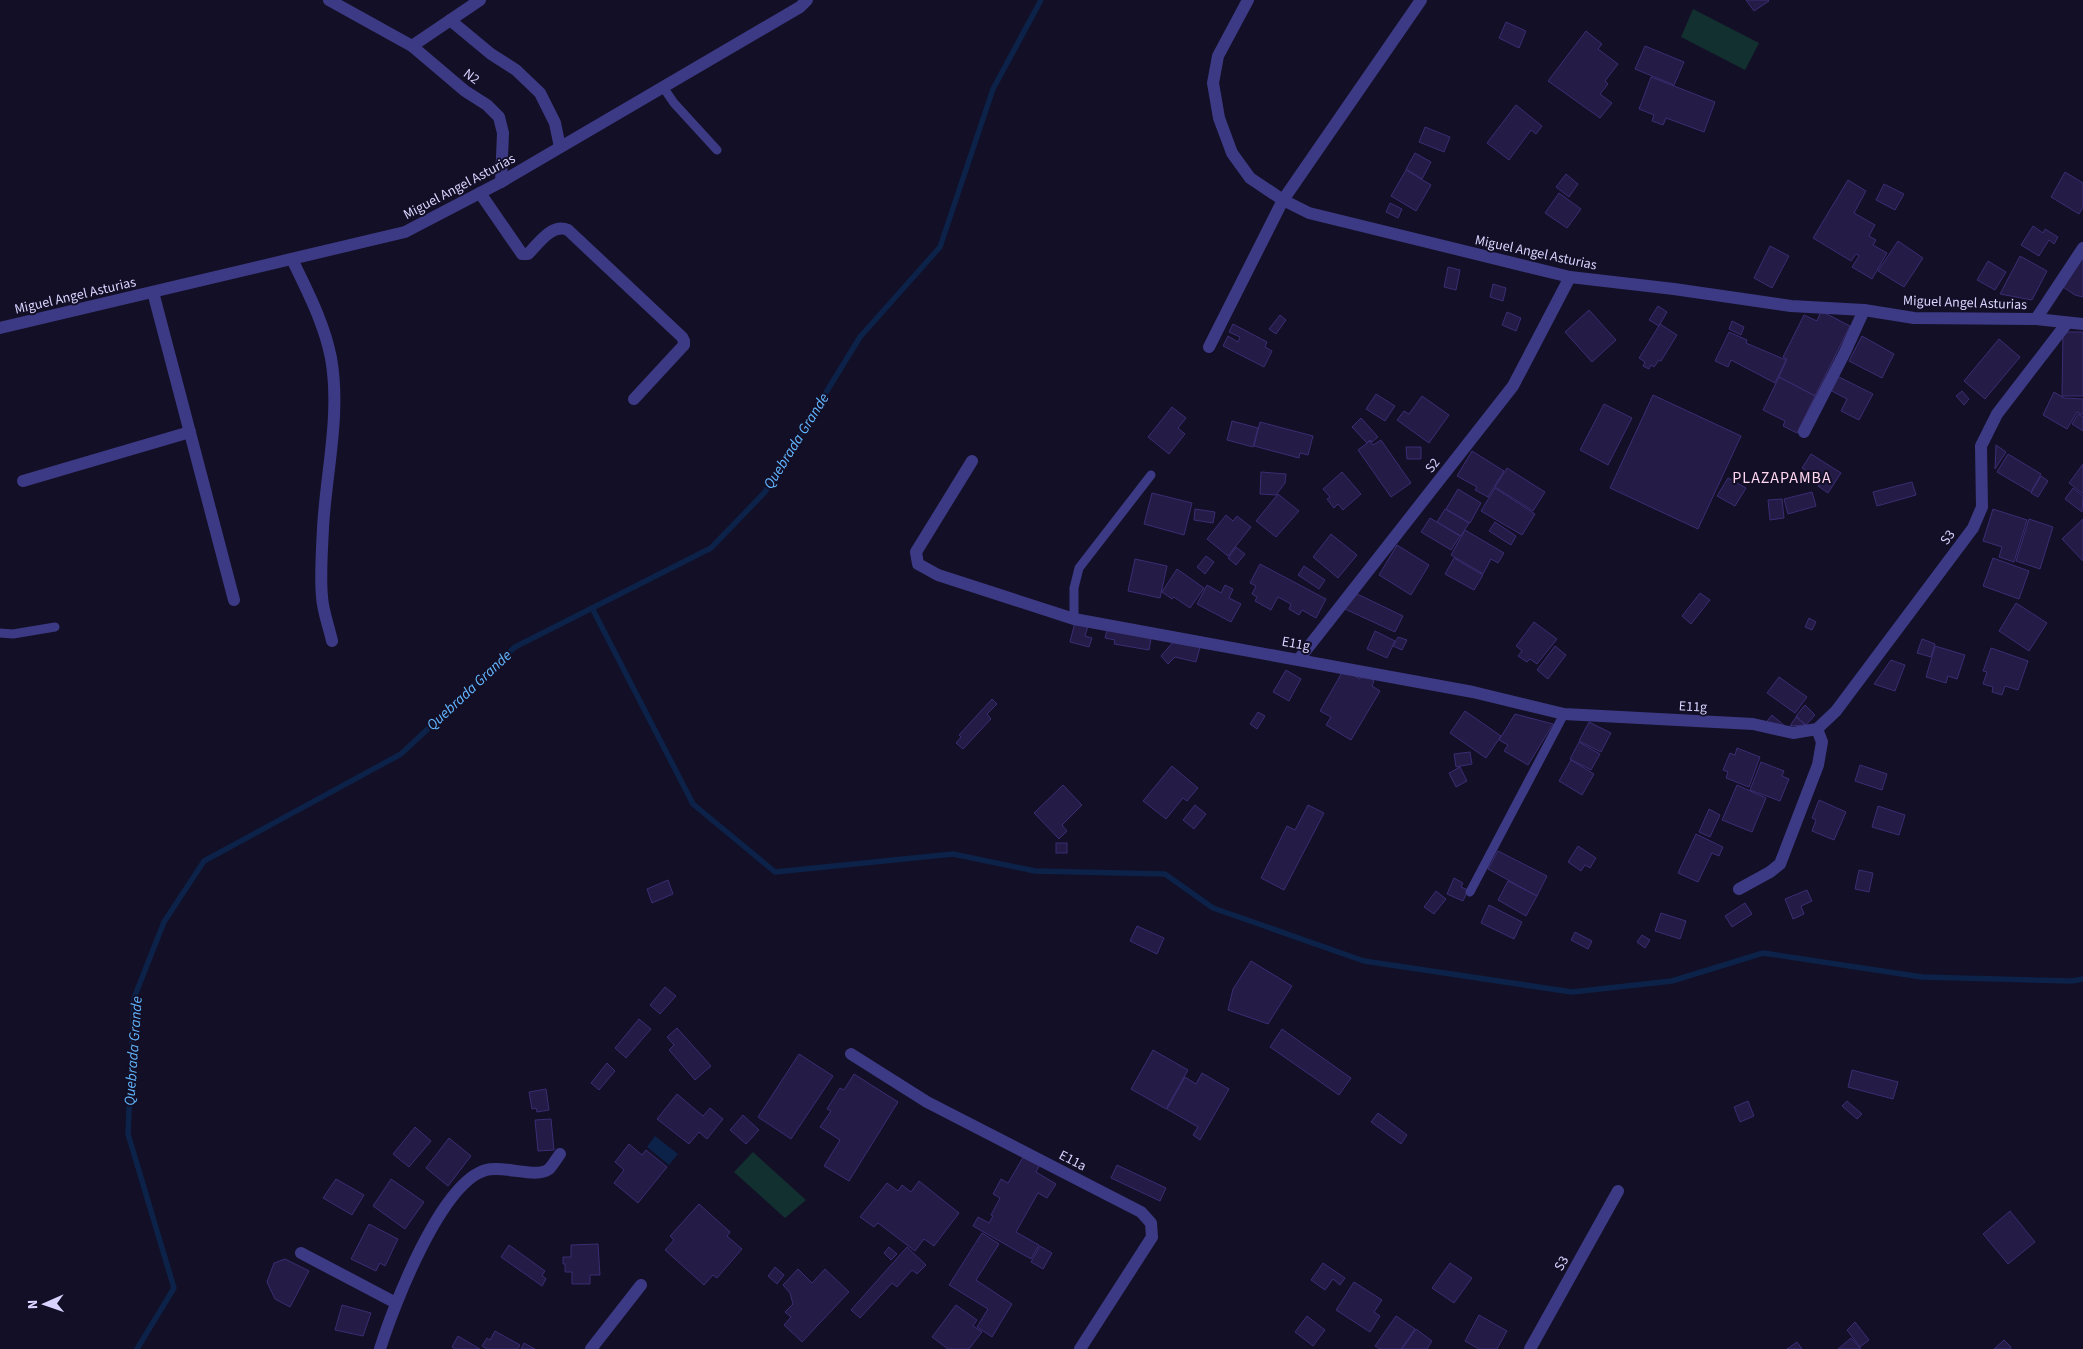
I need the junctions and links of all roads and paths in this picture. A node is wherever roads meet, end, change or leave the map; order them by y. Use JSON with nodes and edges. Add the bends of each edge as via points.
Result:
{"nodes":[{"id":1,"x":328,"y":0,"type":"edge"},
{"id":2,"x":480,"y":0,"type":"edge"},
{"id":3,"x":807,"y":0,"type":"edge"},
{"id":4,"x":1248,"y":0,"type":"edge"},
{"id":5,"x":1421,"y":0,"type":"edge"},
{"id":6,"x":450,"y":20,"type":"junction"},
{"id":7,"x":412,"y":46,"type":"junction"},
{"id":8,"x":663,"y":87,"type":"junction"},
{"id":9,"x":560,"y":147,"type":"junction"},
{"id":10,"x":717,"y":150,"type":"dead end"},
{"id":11,"x":501,"y":182,"type":"junction"},
{"id":12,"x":480,"y":193,"type":"junction"},
{"id":13,"x":1282,"y":200,"type":"junction"},
{"id":14,"x":2083,"y":248,"type":"edge"},
{"id":15,"x":292,"y":259,"type":"junction"},
{"id":16,"x":1570,"y":277,"type":"junction"},
{"id":17,"x":153,"y":292,"type":"junction"},
{"id":18,"x":1864,"y":310,"type":"junction"},
{"id":19,"x":2036,"y":319,"type":"junction"},
{"id":20,"x":2067,"y":323,"type":"junction"},
{"id":21,"x":2083,"y":324,"type":"edge"},
{"id":22,"x":0,"y":328,"type":"edge"},
{"id":23,"x":1210,"y":347,"type":"dead end"},
{"id":24,"x":634,"y":399,"type":"dead end"},
{"id":25,"x":190,"y":432,"type":"junction"},
{"id":26,"x":1804,"y":432,"type":"dead end"},
{"id":27,"x":972,"y":461,"type":"dead end"},
{"id":28,"x":1151,"y":475,"type":"dead end"},
{"id":29,"x":23,"y":481,"type":"dead end"},
{"id":30,"x":234,"y":600,"type":"dead end"},
{"id":31,"x":1074,"y":619,"type":"junction"},
{"id":32,"x":55,"y":627,"type":"dead end"},
{"id":33,"x":0,"y":633,"type":"edge"},
{"id":34,"x":332,"y":641,"type":"dead end"},
{"id":35,"x":1299,"y":659,"type":"junction"},
{"id":36,"x":1564,"y":714,"type":"junction"},
{"id":37,"x":1817,"y":729,"type":"junction"},
{"id":38,"x":1739,"y":889,"type":"dead end"},
{"id":39,"x":1470,"y":892,"type":"dead end"},
{"id":40,"x":851,"y":1054,"type":"dead end"},
{"id":41,"x":560,"y":1154,"type":"dead end"},
{"id":42,"x":1618,"y":1191,"type":"dead end"},
{"id":43,"x":301,"y":1253,"type":"dead end"},
{"id":44,"x":641,"y":1285,"type":"dead end"},
{"id":45,"x":396,"y":1303,"type":"junction"},
{"id":46,"x":380,"y":1349,"type":"edge"},
{"id":47,"x":591,"y":1349,"type":"edge"},
{"id":48,"x":1080,"y":1349,"type":"edge"},
{"id":49,"x":1530,"y":1349,"type":"edge"}],
"edges":[{"from":1,"to":7,"type":"street","name":"N2"},
{"from":2,"to":6,"type":"street"},
{"from":3,"to":8,"type":"street","name":"Miguel Angel Asturias"},
{"from":4,"to":13,"type":"street","name":"Miguel Angel Asturias","via":[[1218,56],[1213,84],[1219,118],[1232,153],[1250,178]]},
{"from":5,"to":13,"type":"street"},
{"from":6,"to":7,"type":"street"},
{"from":6,"to":9,"type":"street","name":"N2","via":[[540,92],[555,123]]},
{"from":7,"to":11,"type":"street","name":"N2","via":[[498,117],[503,133]]},
{"from":8,"to":9,"type":"street","name":"Miguel Angel Asturias"},
{"from":8,"to":10,"type":"lane"},
{"from":9,"to":11,"type":"street","name":"Miguel Angel Asturias"},
{"from":11,"to":12,"type":"street","name":"Miguel Angel Asturias"},
{"from":12,"to":15,"type":"street","name":"Miguel Angel Asturias","via":[[405,232]]},
{"from":12,"to":24,"type":"street","via":[[522,254],[528,254],[554,228],[568,230],[682,336],[684,346]]},
{"from":13,"to":16,"type":"street","name":"Miguel Angel Asturias","via":[[1309,214]]},
{"from":13,"to":23,"type":"street"},
{"from":14,"to":19,"type":"street"},
{"from":15,"to":17,"type":"street","name":"Miguel Angel Asturias"},
{"from":15,"to":34,"type":"street","via":[[320,316],[331,358],[333,442],[323,526],[322,597]]},
{"from":16,"to":18,"type":"street","name":"Miguel Angel Asturias","via":[[1791,306]]},
{"from":16,"to":35,"type":"street","name":"S2","via":[[1513,386]]},
{"from":17,"to":22,"type":"street","name":"Miguel Angel Asturias"},
{"from":17,"to":25,"type":"street"},
{"from":18,"to":19,"type":"street","name":"Miguel Angel Asturias","via":[[1914,318]]},
{"from":18,"to":26,"type":"street"},
{"from":19,"to":20,"type":"street","name":"Miguel Angel Asturias"},
{"from":20,"to":21,"type":"street","name":"Miguel Angel Asturias"},
{"from":20,"to":37,"type":"street","name":"S3","via":[[1997,414],[1981,446],[1982,507],[1973,528],[1836,711]]},
{"from":25,"to":29,"type":"street"},
{"from":25,"to":30,"type":"street"},
{"from":27,"to":31,"type":"street","name":"E11g","via":[[916,552],[918,564],[938,575]]},
{"from":28,"to":31,"type":"lane","via":[[1079,568],[1074,588]]},
{"from":31,"to":35,"type":"street","name":"E11g"},
{"from":32,"to":33,"type":"lane"},
{"from":35,"to":36,"type":"street","name":"E11g","via":[[1473,692]]},
{"from":36,"to":37,"type":"street","name":"E11g","via":[[1753,724],[1794,733]]},
{"from":36,"to":39,"type":"lane"},
{"from":37,"to":38,"type":"street","via":[[1822,742],[1818,764],[1780,864]]},
{"from":40,"to":48,"type":"street","name":"E11a","via":[[927,1102],[1141,1212],[1151,1223],[1152,1237]]},
{"from":41,"to":45,"type":"street","via":[[548,1170],[537,1174],[506,1168],[486,1170],[473,1176],[457,1193],[430,1233],[410,1268]]},
{"from":42,"to":49,"type":"street","name":"S3"},
{"from":43,"to":45,"type":"street"},
{"from":44,"to":47,"type":"street"},
{"from":45,"to":46,"type":"street"}]}
